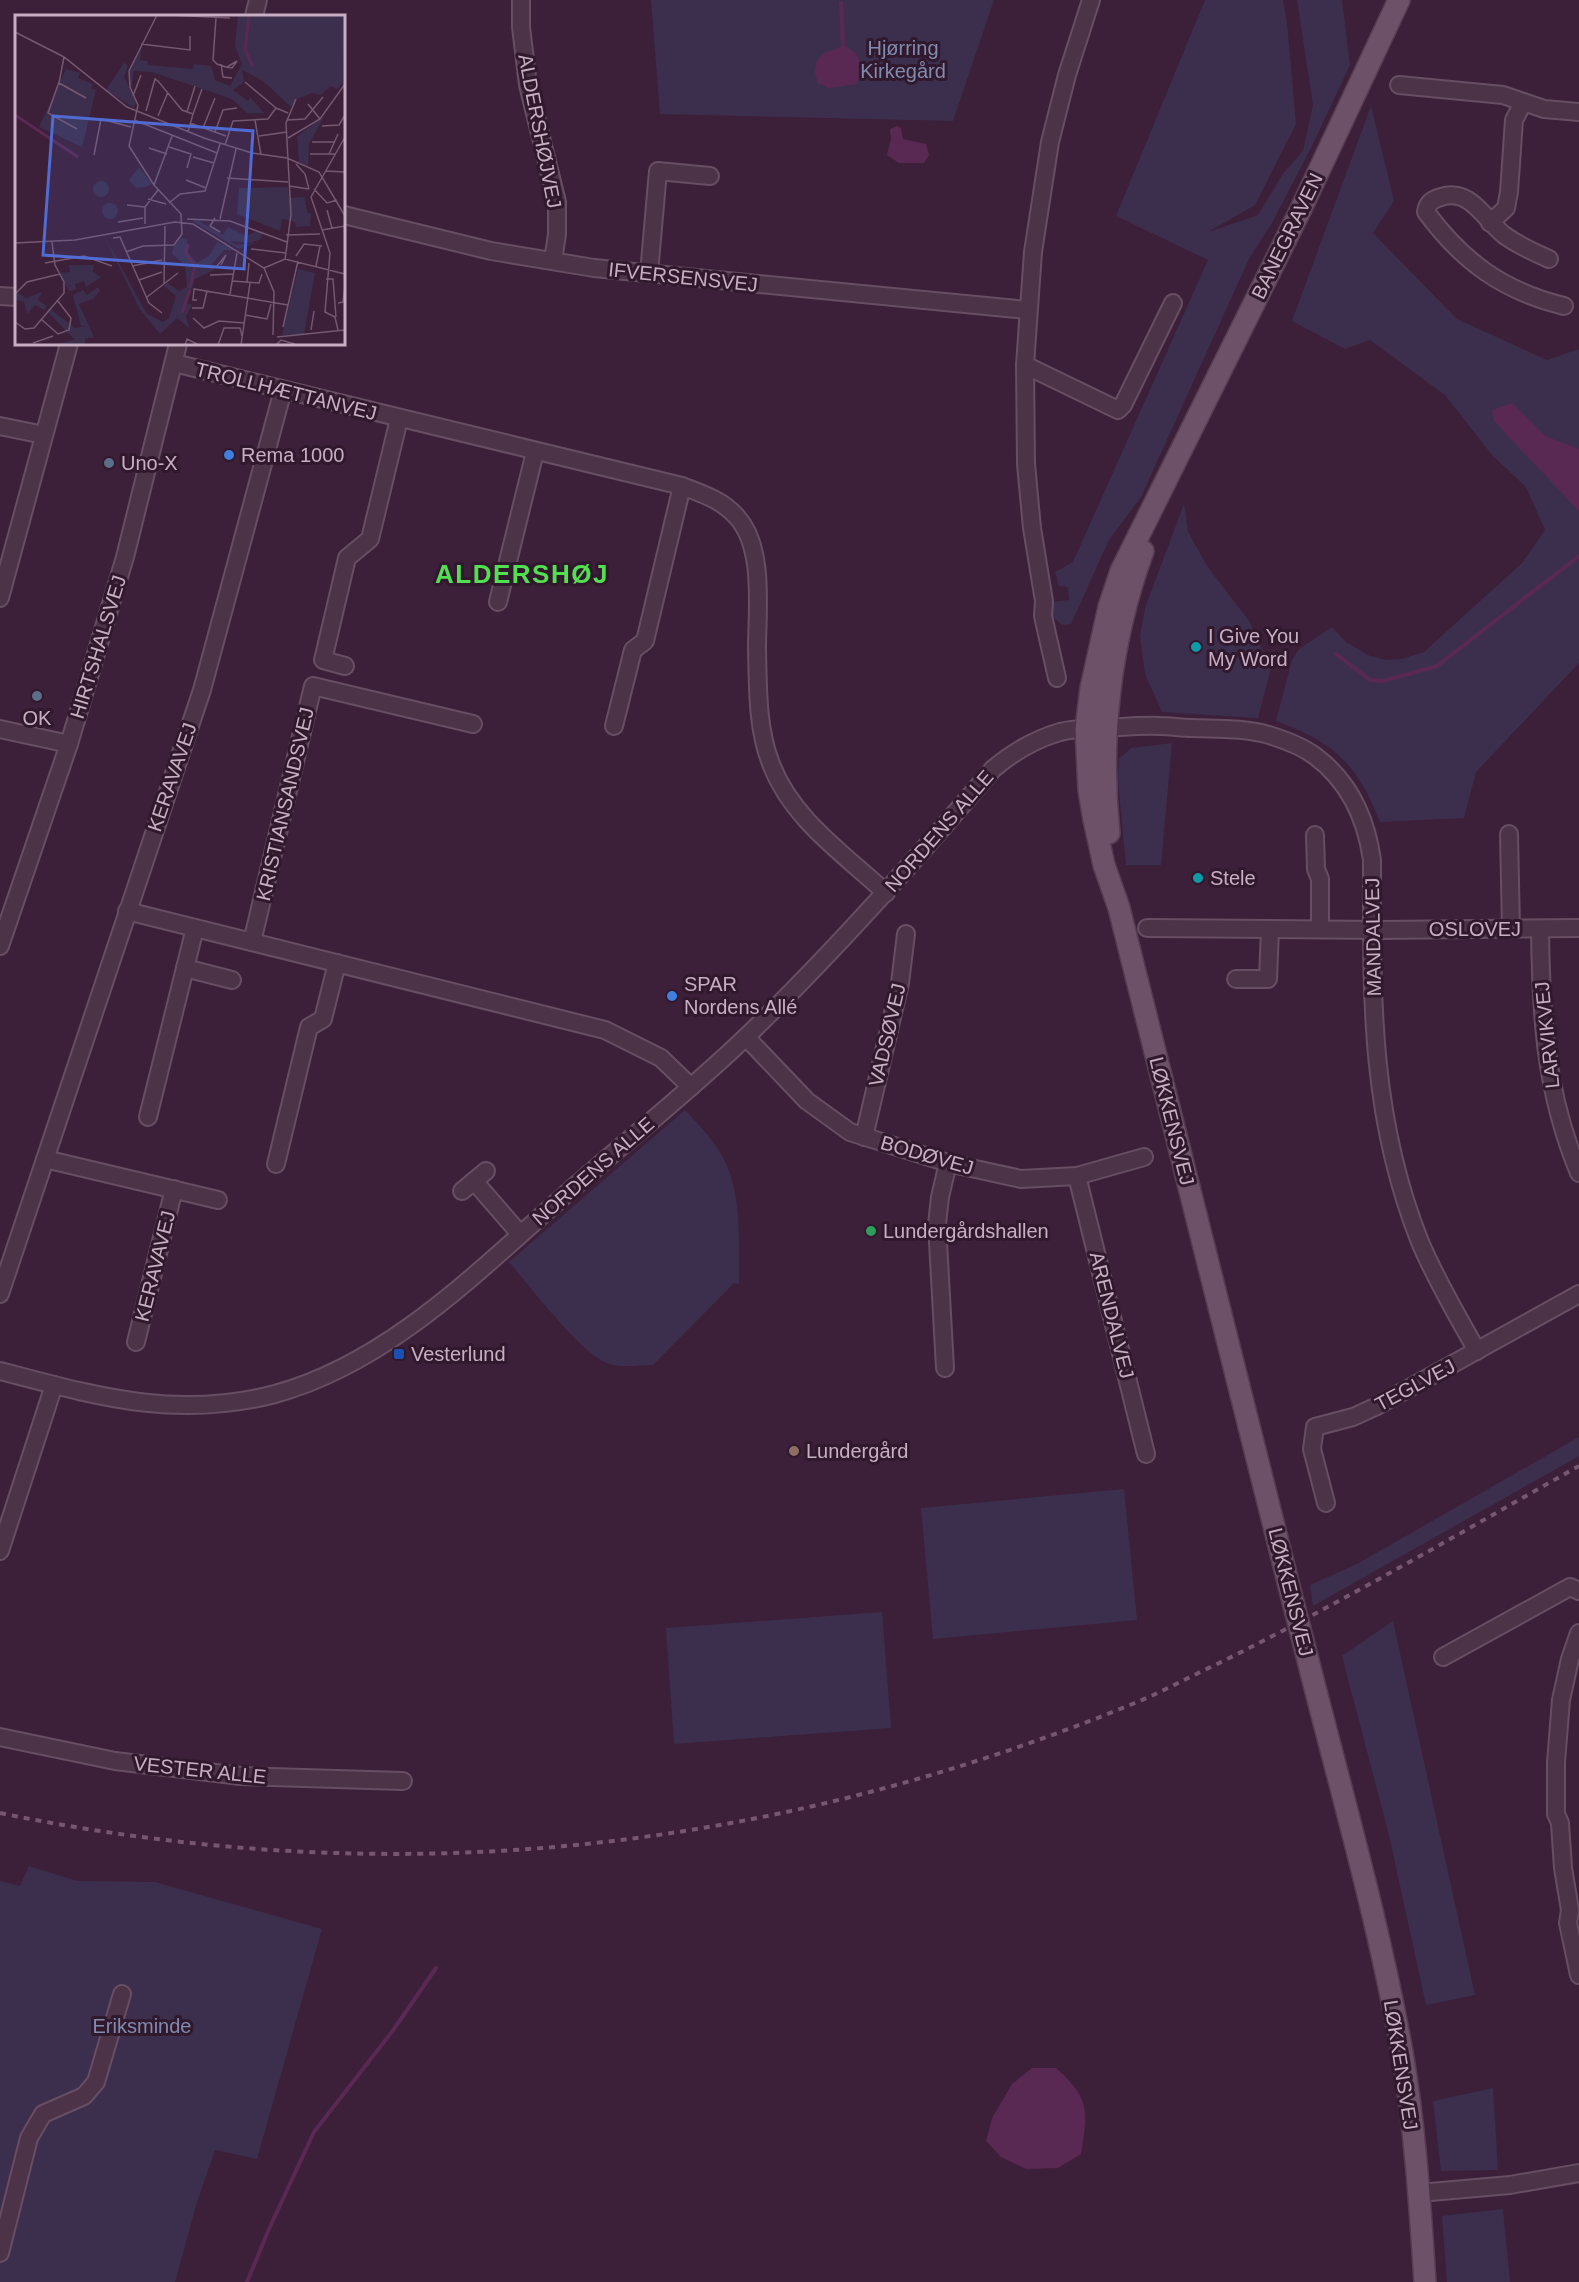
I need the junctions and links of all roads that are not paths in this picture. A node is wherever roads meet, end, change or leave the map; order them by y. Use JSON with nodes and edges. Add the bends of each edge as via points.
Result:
{"nodes":[{"id":1,"x":258,"y":0,"type":"edge"},
{"id":2,"x":521,"y":0,"type":"edge"},
{"id":3,"x":1091,"y":0,"type":"edge"},
{"id":4,"x":1399,"y":0,"type":"edge"},
{"id":5,"x":254,"y":15,"type":"edge"},
{"id":6,"x":1399,"y":85,"type":"dead end"},
{"id":7,"x":1523,"y":103,"type":"junction"},
{"id":8,"x":1579,"y":112,"type":"edge"},
{"id":9,"x":710,"y":176,"type":"dead end"},
{"id":10,"x":345,"y":215,"type":"edge"},
{"id":11,"x":1490,"y":223,"type":"junction"},
{"id":12,"x":1549,"y":259,"type":"dead end"},
{"id":13,"x":553,"y":261,"type":"junction"},
{"id":14,"x":649,"y":273,"type":"junction"},
{"id":15,"x":0,"y":296,"type":"edge"},
{"id":16,"x":15,"y":297,"type":"edge"},
{"id":17,"x":1173,"y":303,"type":"dead end"},
{"id":18,"x":1564,"y":306,"type":"dead end"},
{"id":19,"x":1027,"y":310,"type":"junction"},
{"id":20,"x":69,"y":345,"type":"edge"},
{"id":21,"x":178,"y":345,"type":"edge"},
{"id":22,"x":174,"y":363,"type":"junction"},
{"id":23,"x":1024,"y":365,"type":"junction"},
{"id":24,"x":283,"y":390,"type":"junction"},
{"id":25,"x":399,"y":418,"type":"junction"},
{"id":26,"x":0,"y":426,"type":"edge"},
{"id":27,"x":44,"y":435,"type":"junction"},
{"id":28,"x":535,"y":452,"type":"junction"},
{"id":29,"x":682,"y":486,"type":"junction"},
{"id":30,"x":4,"y":567,"type":"edge"},
{"id":31,"x":0,"y":598,"type":"edge"},
{"id":32,"x":498,"y":602,"type":"dead end"},
{"id":33,"x":345,"y":666,"type":"dead end"},
{"id":34,"x":1057,"y":678,"type":"dead end"},
{"id":35,"x":473,"y":724,"type":"dead end"},
{"id":36,"x":614,"y":726,"type":"dead end"},
{"id":37,"x":1096,"y":728,"type":"junction"},
{"id":38,"x":0,"y":729,"type":"edge"},
{"id":39,"x":69,"y":744,"type":"junction"},
{"id":40,"x":1509,"y":834,"type":"dead end"},
{"id":41,"x":1315,"y":835,"type":"dead end"},
{"id":42,"x":886,"y":893,"type":"junction"},
{"id":43,"x":127,"y":911,"type":"junction"},
{"id":44,"x":195,"y":928,"type":"junction"},
{"id":45,"x":1147,"y":928,"type":"dead end"},
{"id":46,"x":1579,"y":928,"type":"edge"},
{"id":47,"x":1270,"y":929,"type":"junction"},
{"id":48,"x":1320,"y":929,"type":"junction"},
{"id":49,"x":1511,"y":929,"type":"junction"},
{"id":50,"x":1540,"y":929,"type":"junction"},
{"id":51,"x":1372,"y":930,"type":"junction"},
{"id":52,"x":906,"y":934,"type":"dead end"},
{"id":53,"x":252,"y":942,"type":"junction"},
{"id":54,"x":0,"y":946,"type":"edge"},
{"id":55,"x":337,"y":963,"type":"junction"},
{"id":56,"x":185,"y":968,"type":"junction"},
{"id":57,"x":1236,"y":979,"type":"dead end"},
{"id":58,"x":232,"y":980,"type":"dead end"},
{"id":59,"x":746,"y":1037,"type":"junction"},
{"id":60,"x":691,"y":1086,"type":"junction"},
{"id":61,"x":148,"y":1117,"type":"dead end"},
{"id":62,"x":864,"y":1137,"type":"junction"},
{"id":63,"x":1144,"y":1157,"type":"dead end"},
{"id":64,"x":45,"y":1159,"type":"junction"},
{"id":65,"x":948,"y":1163,"type":"junction"},
{"id":66,"x":276,"y":1164,"type":"dead end"},
{"id":67,"x":1579,"y":1173,"type":"edge"},
{"id":68,"x":1077,"y":1176,"type":"junction"},
{"id":69,"x":474,"y":1181,"type":"dead end"},
{"id":70,"x":174,"y":1190,"type":"junction"},
{"id":71,"x":218,"y":1200,"type":"dead end"},
{"id":72,"x":520,"y":1234,"type":"junction"},
{"id":73,"x":0,"y":1294,"type":"edge"},
{"id":74,"x":1579,"y":1294,"type":"edge"},
{"id":75,"x":136,"y":1342,"type":"dead end"},
{"id":76,"x":1477,"y":1351,"type":"junction"},
{"id":77,"x":945,"y":1368,"type":"dead end"},
{"id":78,"x":0,"y":1371,"type":"edge"},
{"id":79,"x":54,"y":1385,"type":"junction"},
{"id":80,"x":1146,"y":1455,"type":"dead end"},
{"id":81,"x":1326,"y":1503,"type":"dead end"},
{"id":82,"x":6,"y":1511,"type":"edge"},
{"id":83,"x":0,"y":1551,"type":"edge"},
{"id":84,"x":1579,"y":1591,"type":"edge"},
{"id":85,"x":1579,"y":1633,"type":"edge"},
{"id":86,"x":1443,"y":1657,"type":"dead end"},
{"id":87,"x":0,"y":1737,"type":"edge"},
{"id":88,"x":403,"y":1781,"type":"dead end"},
{"id":89,"x":1579,"y":1975,"type":"edge"},
{"id":90,"x":122,"y":1994,"type":"dead end"},
{"id":91,"x":1579,"y":2173,"type":"edge"},
{"id":92,"x":1419,"y":2193,"type":"junction"},
{"id":93,"x":0,"y":2253,"type":"edge"},
{"id":94,"x":1425,"y":2282,"type":"edge"}],
"edges":[{"from":1,"to":5,"type":"street"},
{"from":2,"to":13,"type":"street","name":"ALDERSHØJVEJ","via":[[520,27],[528,86],[557,202]]},
{"from":3,"to":19,"type":"street","via":[[1050,142]]},
{"from":4,"to":37,"type":"main road","name":"BANEGRAVEN","via":[[1300,211],[1121,571],[1091,688]]},
{"from":6,"to":7,"type":"street","via":[[1503,95]]},
{"from":7,"to":8,"type":"street"},
{"from":7,"to":11,"type":"street","via":[[1514,120],[1506,208]]},
{"from":9,"to":14,"type":"street","via":[[658,171]]},
{"from":10,"to":13,"type":"street","name":"IFVERSENSVEJ","via":[[491,251]]},
{"from":11,"to":12,"type":"street","via":[[1522,247]]},
{"from":11,"to":18,"type":"street","via":[[1472,202],[1457,195],[1433,199],[1426,207],[1442,234],[1484,272],[1524,293]]},
{"from":13,"to":14,"type":"street","name":"IFVERSENSVEJ"},
{"from":14,"to":19,"type":"street","name":"IFVERSENSVEJ"},
{"from":15,"to":16,"type":"street"},
{"from":17,"to":23,"type":"street","via":[[1118,410]]},
{"from":19,"to":23,"type":"street"},
{"from":20,"to":27,"type":"street"},
{"from":21,"to":22,"type":"street","name":"HIRTSHALSVEJ"},
{"from":22,"to":24,"type":"street","name":"TROLLHÆTTANVEJ"},
{"from":22,"to":39,"type":"street","name":"HIRTSHALSVEJ","via":[[125,557]]},
{"from":23,"to":34,"type":"street","via":[[1032,528],[1044,601],[1042,616]]},
{"from":24,"to":25,"type":"street","name":"TROLLHÆTTANVEJ"},
{"from":24,"to":43,"type":"street","name":"KERAVAVEJ","via":[[202,690]]},
{"from":25,"to":28,"type":"street","name":"TROLLHÆTTANVEJ"},
{"from":25,"to":33,"type":"street","name":"TROLLHÆTTANVEJ","via":[[370,539],[347,558],[323,660]]},
{"from":26,"to":27,"type":"street"},
{"from":27,"to":30,"type":"street"},
{"from":28,"to":29,"type":"street","name":"TROLLHÆTTANVEJ"},
{"from":28,"to":32,"type":"street"},
{"from":29,"to":36,"type":"street","via":[[645,641],[633,650]]},
{"from":29,"to":42,"type":"street","name":"TROLLHÆTTANVEJ","via":[[717,500],[738,518],[752,544],[757,568],[761,725],[777,778],[808,822]]},
{"from":30,"to":31,"type":"street"},
{"from":35,"to":53,"type":"street","name":"KRISTIANSANDSVEJ","via":[[313,686]]},
{"from":37,"to":42,"type":"street","name":"NORDENS ALLE","via":[[1058,733],[1006,758]]},
{"from":37,"to":51,"type":"street","name":"MANDALVEJ","via":[[1160,726],[1267,734],[1313,755],[1349,790],[1369,836]]},
{"from":37,"to":92,"type":"main road","name":"LØKKENSVEJ","bridge":true,"via":[[1089,790],[1094,820],[1378,1931],[1408,2089]]},
{"from":38,"to":39,"type":"street"},
{"from":39,"to":54,"type":"street","name":"HIRTSHALSVEJ"},
{"from":40,"to":49,"type":"street"},
{"from":41,"to":48,"type":"street"},
{"from":42,"to":59,"type":"street","name":"NORDENS ALLE"},
{"from":43,"to":44,"type":"street"},
{"from":43,"to":64,"type":"street","name":"KERAVAVEJ"},
{"from":44,"to":53,"type":"street"},
{"from":44,"to":56,"type":"street"},
{"from":45,"to":47,"type":"street","name":"OSLOVEJ"},
{"from":46,"to":50,"type":"street","name":"OSLOVEJ"},
{"from":47,"to":48,"type":"street","name":"OSLOVEJ"},
{"from":47,"to":57,"type":"street","via":[[1268,979]]},
{"from":48,"to":51,"type":"street","name":"OSLOVEJ"},
{"from":49,"to":50,"type":"street","name":"OSLOVEJ"},
{"from":49,"to":51,"type":"street","name":"OSLOVEJ"},
{"from":50,"to":67,"type":"street","name":"LARVIKVEJ","via":[[1546,1060],[1556,1106]]},
{"from":51,"to":76,"type":"street","name":"MANDALVEJ","via":[[1377,1065],[1392,1155],[1439,1284]]},
{"from":52,"to":62,"type":"street","name":"VADSØVEJ","via":[[900,983]]},
{"from":53,"to":55,"type":"street"},
{"from":55,"to":60,"type":"street","via":[[605,1030],[661,1058]]},
{"from":55,"to":66,"type":"street","via":[[323,1019],[309,1027]]},
{"from":56,"to":58,"type":"street"},
{"from":56,"to":61,"type":"street"},
{"from":59,"to":60,"type":"street","name":"NORDENS ALLE"},
{"from":59,"to":62,"type":"street","name":"BODØVEJ","via":[[807,1101],[850,1132]]},
{"from":60,"to":72,"type":"street","name":"NORDENS ALLE"},
{"from":62,"to":65,"type":"street","name":"BODØVEJ"},
{"from":63,"to":68,"type":"street","name":"BODØVEJ"},
{"from":64,"to":70,"type":"street","name":"KERAVAVEJ"},
{"from":64,"to":73,"type":"street","name":"KERAVAVEJ"},
{"from":65,"to":68,"type":"street","name":"BODØVEJ","via":[[1021,1179]]},
{"from":65,"to":77,"type":"street","via":[[937,1224]]},
{"from":68,"to":80,"type":"street","name":"ARENDALVEJ"},
{"from":69,"to":72,"type":"street"},
{"from":70,"to":71,"type":"street","name":"KERAVAVEJ"},
{"from":70,"to":75,"type":"street","name":"KERAVAVEJ"},
{"from":72,"to":79,"type":"street","name":"NORDENS ALLE","via":[[392,1340],[318,1379],[274,1394],[171,1407],[114,1400]]},
{"from":74,"to":76,"type":"street","name":"TEGLVEJ"},
{"from":76,"to":81,"type":"street","name":"TEGLVEJ","via":[[1375,1407],[1315,1427],[1312,1449]]},
{"from":78,"to":79,"type":"street","name":"NORDENS ALLE"},
{"from":79,"to":82,"type":"street"},
{"from":82,"to":83,"type":"street"},
{"from":84,"to":86,"type":"street","via":[[1570,1587]]},
{"from":85,"to":89,"type":"street","via":[[1561,1700],[1556,1814],[1570,1910],[1568,1923]]},
{"from":87,"to":88,"type":"street","name":"VESTER ALLE","via":[[115,1761],[241,1776]]},
{"from":90,"to":93,"type":"street","via":[[96,2082],[84,2096],[43,2114],[29,2139]]},
{"from":91,"to":92,"type":"street","via":[[1510,2185]]},
{"from":92,"to":94,"type":"main road","name":"LØKKENSVEJ"}]}
